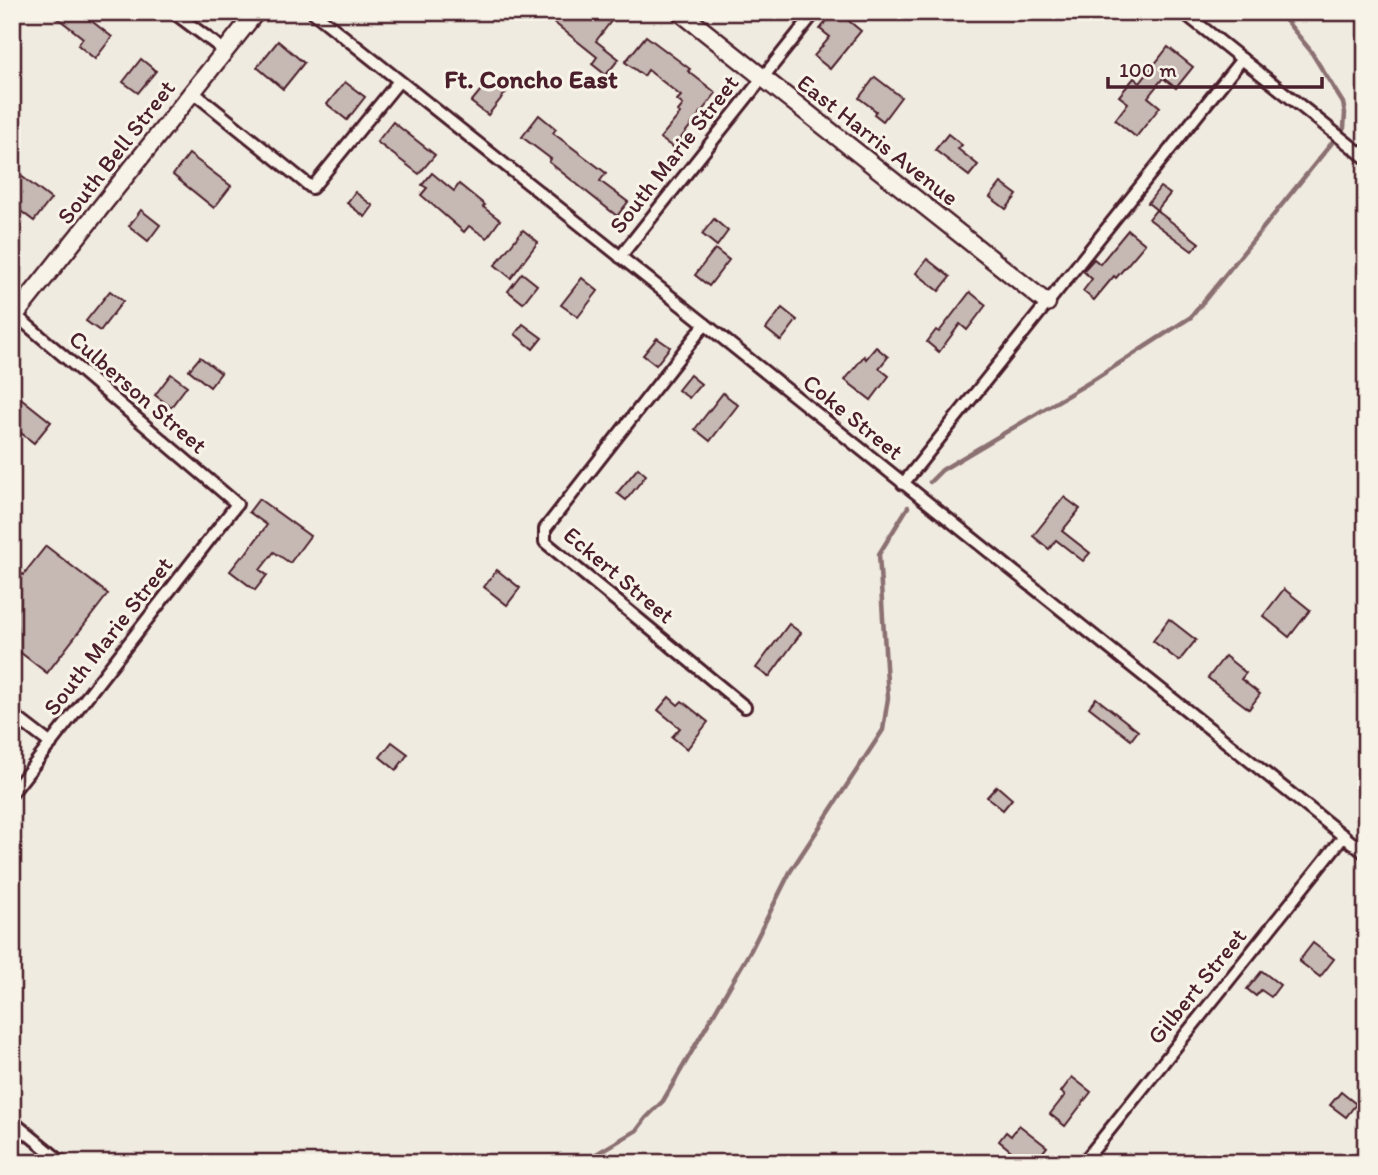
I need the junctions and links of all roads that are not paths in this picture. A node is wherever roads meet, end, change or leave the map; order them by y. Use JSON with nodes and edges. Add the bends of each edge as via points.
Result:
{"nodes":[{"id":1,"x":173,"y":12,"type":"edge"},
{"id":2,"x":256,"y":12,"type":"edge"},
{"id":3,"x":313,"y":12,"type":"edge"},
{"id":4,"x":680,"y":12,"type":"edge"},
{"id":5,"x":815,"y":12,"type":"edge"},
{"id":6,"x":1183,"y":12,"type":"edge"},
{"id":7,"x":225,"y":51,"type":"junction"},
{"id":8,"x":1242,"y":59,"type":"junction"},
{"id":9,"x":762,"y":77,"type":"junction"},
{"id":10,"x":399,"y":81,"type":"junction"},
{"id":11,"x":193,"y":92,"type":"junction"},
{"id":12,"x":1366,"y":158,"type":"edge"},
{"id":13,"x":620,"y":257,"type":"junction"},
{"id":14,"x":1047,"y":303,"type":"junction"},
{"id":15,"x":13,"y":315,"type":"edge"},
{"id":16,"x":705,"y":324,"type":"junction"},
{"id":17,"x":903,"y":484,"type":"junction"},
{"id":18,"x":237,"y":504,"type":"joint"},
{"id":19,"x":746,"y":707,"type":"dead end"},
{"id":20,"x":12,"y":713,"type":"edge"},
{"id":21,"x":51,"y":744,"type":"junction"},
{"id":22,"x":12,"y":793,"type":"edge"},
{"id":23,"x":1344,"y":836,"type":"junction"},
{"id":24,"x":1366,"y":854,"type":"edge"},
{"id":25,"x":12,"y":1121,"type":"edge"},
{"id":26,"x":63,"y":1163,"type":"edge"},
{"id":27,"x":1083,"y":1163,"type":"edge"}],
"edges":[{"from":1,"to":7,"type":"street"},
{"from":2,"to":7,"type":"street","name":"South Bell Street"},
{"from":3,"to":10,"type":"street","name":"Coke Street"},
{"from":4,"to":9,"type":"street","name":"East Harris Avenue"},
{"from":5,"to":9,"type":"street","name":"South Marie Street"},
{"from":6,"to":8,"type":"street"},
{"from":7,"to":11,"type":"street","name":"South Bell Street"},
{"from":8,"to":12,"type":"street"},
{"from":8,"to":14,"type":"street"},
{"from":9,"to":13,"type":"street","name":"South Marie Street"},
{"from":9,"to":14,"type":"street","name":"East Harris Avenue"},
{"from":10,"to":11,"type":"street","via":[[312,188]]},
{"from":10,"to":13,"type":"street","name":"Coke Street"},
{"from":11,"to":15,"type":"street","name":"South Bell Street"},
{"from":13,"to":16,"type":"street","name":"Coke Street"},
{"from":14,"to":17,"type":"street"},
{"from":15,"to":18,"type":"street","name":"Culberson Street"},
{"from":16,"to":17,"type":"street","name":"Coke Street"},
{"from":16,"to":19,"type":"street","name":"Eckert Street","via":[[545,529],[545,542]]},
{"from":17,"to":23,"type":"street","name":"Coke Street"},
{"from":18,"to":21,"type":"street","name":"South Marie Street"},
{"from":20,"to":21,"type":"street"},
{"from":21,"to":22,"type":"street","name":"South Marie Street"},
{"from":23,"to":24,"type":"street","name":"Coke Street"},
{"from":23,"to":27,"type":"street","name":"Gilbert Street"},
{"from":25,"to":26,"type":"street"}]}
